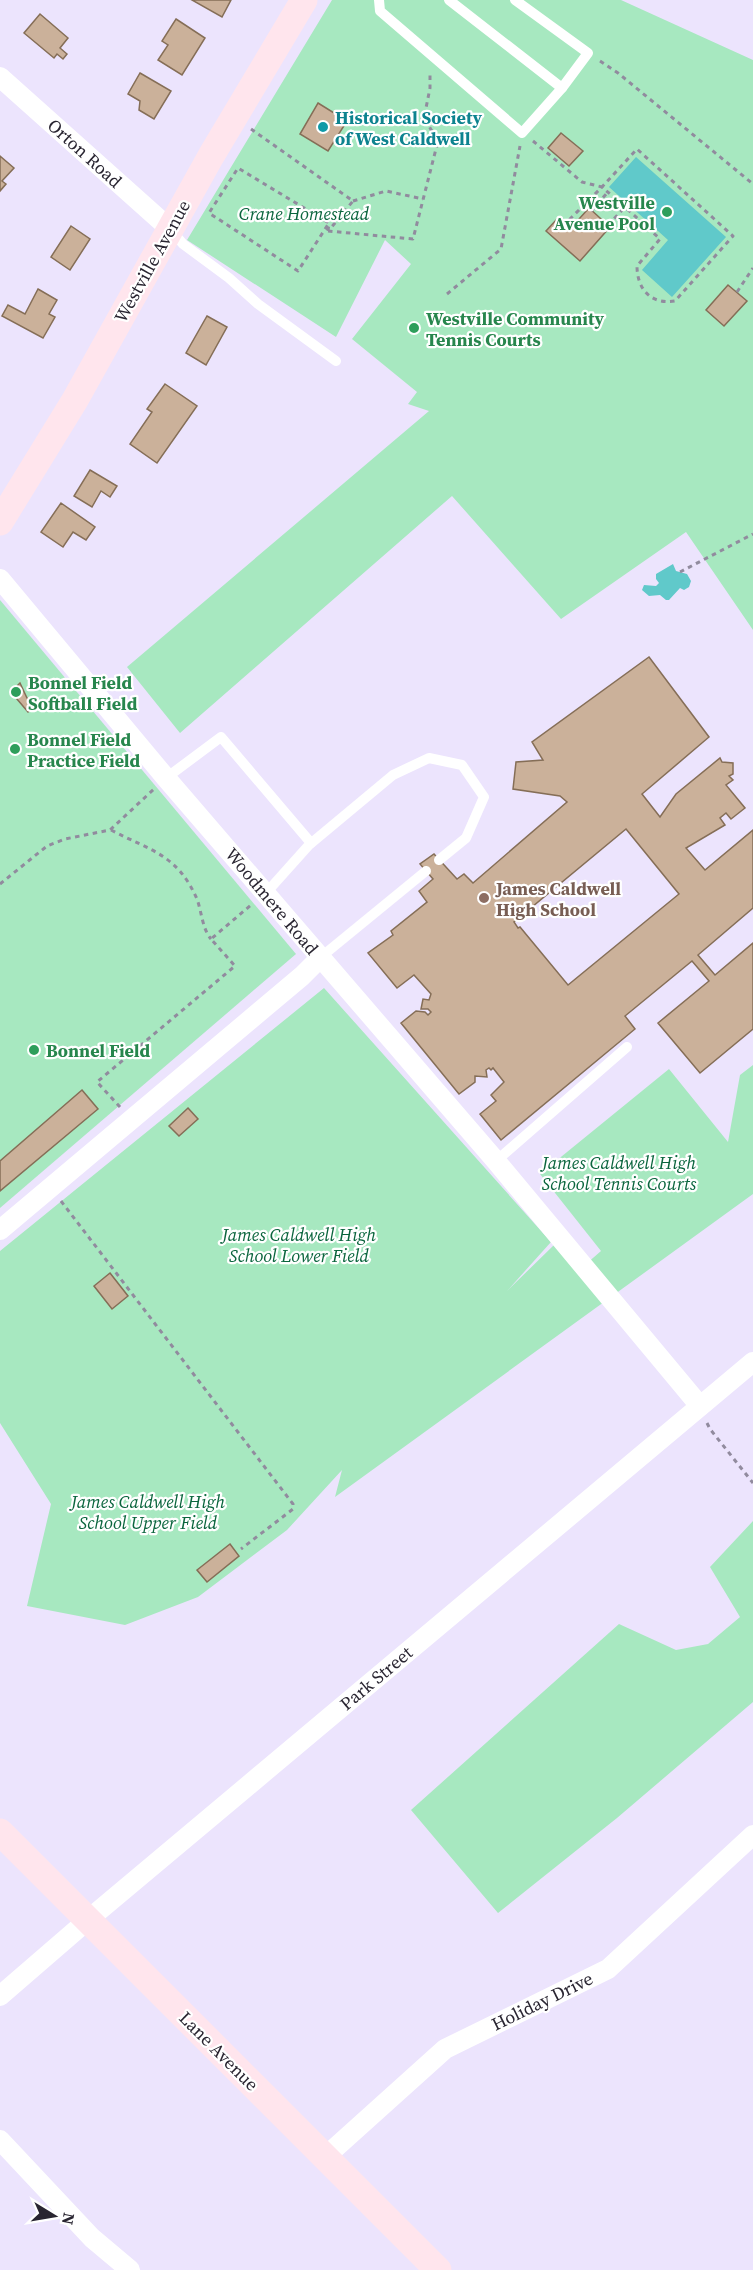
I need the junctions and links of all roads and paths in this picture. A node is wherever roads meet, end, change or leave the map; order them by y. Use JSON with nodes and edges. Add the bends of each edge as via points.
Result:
{"nodes":[{"id":1,"x":304,"y":0,"type":"edge"},
{"id":2,"x":379,"y":0,"type":"edge"},
{"id":3,"x":450,"y":0,"type":"edge"},
{"id":4,"x":515,"y":0,"type":"edge"},
{"id":5,"x":430,"y":53,"type":"junction"},
{"id":6,"x":588,"y":53,"type":"junction"},
{"id":7,"x":0,"y":77,"type":"edge"},
{"id":8,"x":562,"y":88,"type":"junction"},
{"id":9,"x":235,"y":117,"type":"junction"},
{"id":10,"x":522,"y":133,"type":"junction"},
{"id":11,"x":753,"y":184,"type":"edge"},
{"id":12,"x":602,"y":188,"type":"junction"},
{"id":13,"x":608,"y":192,"type":"junction"},
{"id":14,"x":423,"y":199,"type":"junction"},
{"id":15,"x":353,"y":201,"type":"junction"},
{"id":16,"x":625,"y":207,"type":"junction"},
{"id":17,"x":591,"y":211,"type":"dead end"},
{"id":18,"x":329,"y":223,"type":"junction"},
{"id":19,"x":565,"y":224,"type":"dead end"},
{"id":20,"x":608,"y":225,"type":"dead end"},
{"id":21,"x":170,"y":229,"type":"junction"},
{"id":22,"x":328,"y":231,"type":"junction"},
{"id":23,"x":753,"y":268,"type":"edge"},
{"id":24,"x":737,"y":292,"type":"dead end"},
{"id":25,"x":447,"y":294,"type":"dead end"},
{"id":26,"x":336,"y":361,"type":"dead end"},
{"id":27,"x":0,"y":522,"type":"edge"},
{"id":28,"x":753,"y":534,"type":"edge"},
{"id":29,"x":680,"y":572,"type":"dead end"},
{"id":30,"x":0,"y":579,"type":"edge"},
{"id":31,"x":166,"y":778,"type":"junction"},
{"id":32,"x":110,"y":830,"type":"junction"},
{"id":33,"x":311,"y":843,"type":"junction"},
{"id":34,"x":439,"y":860,"type":"dead end"},
{"id":35,"x":426,"y":871,"type":"dead end"},
{"id":36,"x":0,"y":884,"type":"edge"},
{"id":37,"x":266,"y":892,"type":"junction"},
{"id":38,"x":211,"y":939,"type":"junction"},
{"id":39,"x":321,"y":957,"type":"junction"},
{"id":40,"x":627,"y":1047,"type":"dead end"},
{"id":41,"x":132,"y":1120,"type":"junction"},
{"id":42,"x":496,"y":1161,"type":"junction"},
{"id":43,"x":51,"y":1187,"type":"junction"},
{"id":44,"x":0,"y":1230,"type":"edge"},
{"id":45,"x":753,"y":1362,"type":"edge"},
{"id":46,"x":700,"y":1407,"type":"junction"},
{"id":47,"x":753,"y":1483,"type":"edge"},
{"id":48,"x":241,"y":1549,"type":"dead end"},
{"id":49,"x":0,"y":1832,"type":"edge"},
{"id":50,"x":753,"y":1835,"type":"edge"},
{"id":51,"x":89,"y":1919,"type":"junction"},
{"id":52,"x":0,"y":1996,"type":"edge"},
{"id":53,"x":0,"y":2140,"type":"edge"},
{"id":54,"x":325,"y":2157,"type":"junction"},
{"id":55,"x":127,"y":2267,"type":"edge"},
{"id":56,"x":438,"y":2270,"type":"edge"}],
"edges":[{"from":1,"to":9,"type":"street","name":"Westville Avenue"},
{"from":2,"to":5,"type":"lane","via":[[380,11]]},
{"from":3,"to":8,"type":"lane"},
{"from":4,"to":6,"type":"lane"},
{"from":5,"to":10,"type":"lane"},
{"from":5,"to":14,"type":"path","via":[[430,88],[424,118],[438,141]]},
{"from":6,"to":8,"type":"lane"},
{"from":6,"to":11,"type":"path"},
{"from":7,"to":21,"type":"street","name":"Orton Road"},
{"from":8,"to":10,"type":"lane"},
{"from":9,"to":15,"type":"path"},
{"from":9,"to":21,"type":"street","name":"Westville Avenue"},
{"from":10,"to":12,"type":"path","via":[[582,182]]},
{"from":10,"to":25,"type":"path","via":[[501,249]]},
{"from":12,"to":13,"type":"path"},
{"from":12,"to":16,"type":"path","via":[[637,149],[733,236],[675,300],[658,301],[645,293],[636,266],[660,239]]},
{"from":12,"to":19,"type":"path"},
{"from":13,"to":16,"type":"path"},
{"from":13,"to":17,"type":"path"},
{"from":14,"to":15,"type":"path","via":[[386,191]]},
{"from":14,"to":22,"type":"path","via":[[413,239]]},
{"from":15,"to":22,"type":"path"},
{"from":16,"to":20,"type":"path"},
{"from":18,"to":18,"type":"path","via":[[238,168],[209,213],[298,272]]},
{"from":18,"to":22,"type":"path"},
{"from":21,"to":26,"type":"lane","via":[[258,304]]},
{"from":21,"to":27,"type":"street","name":"Westville Avenue","via":[[75,400]]},
{"from":23,"to":24,"type":"path"},
{"from":28,"to":29,"type":"path"},
{"from":30,"to":31,"type":"street","name":"Woodmere Road"},
{"from":31,"to":32,"type":"path"},
{"from":31,"to":33,"type":"lane","via":[[221,737]]},
{"from":31,"to":37,"type":"street","name":"Woodmere Road"},
{"from":32,"to":36,"type":"path","via":[[47,846]]},
{"from":32,"to":38,"type":"path","via":[[164,856],[180,871],[191,887],[205,932]]},
{"from":33,"to":34,"type":"lane","via":[[393,775],[429,758],[462,765],[484,797],[466,838]]},
{"from":33,"to":37,"type":"lane"},
{"from":35,"to":39,"type":"lane"},
{"from":37,"to":38,"type":"path"},
{"from":37,"to":39,"type":"street","name":"Woodmere Road"},
{"from":38,"to":41,"type":"path","via":[[235,966],[97,1082]]},
{"from":39,"to":41,"type":"street","name":"Woodmere Road"},
{"from":39,"to":42,"type":"street"},
{"from":40,"to":42,"type":"lane"},
{"from":41,"to":43,"type":"street","name":"Woodmere Road"},
{"from":42,"to":46,"type":"street"},
{"from":43,"to":44,"type":"street","name":"Woodmere Road"},
{"from":43,"to":48,"type":"path","via":[[292,1504],[293,1509]]},
{"from":45,"to":46,"type":"street","name":"Park Street"},
{"from":46,"to":47,"type":"path","via":[[710,1429]]},
{"from":46,"to":51,"type":"street","name":"Park Street"},
{"from":49,"to":51,"type":"street","name":"Lane Avenue"},
{"from":50,"to":54,"type":"street","name":"Holiday Drive","via":[[608,1969],[445,2049]]},
{"from":51,"to":52,"type":"street","name":"Park Street"},
{"from":51,"to":54,"type":"street","name":"Lane Avenue"},
{"from":53,"to":55,"type":"street","via":[[92,2238]]},
{"from":54,"to":56,"type":"street","name":"Lane Avenue"}]}
